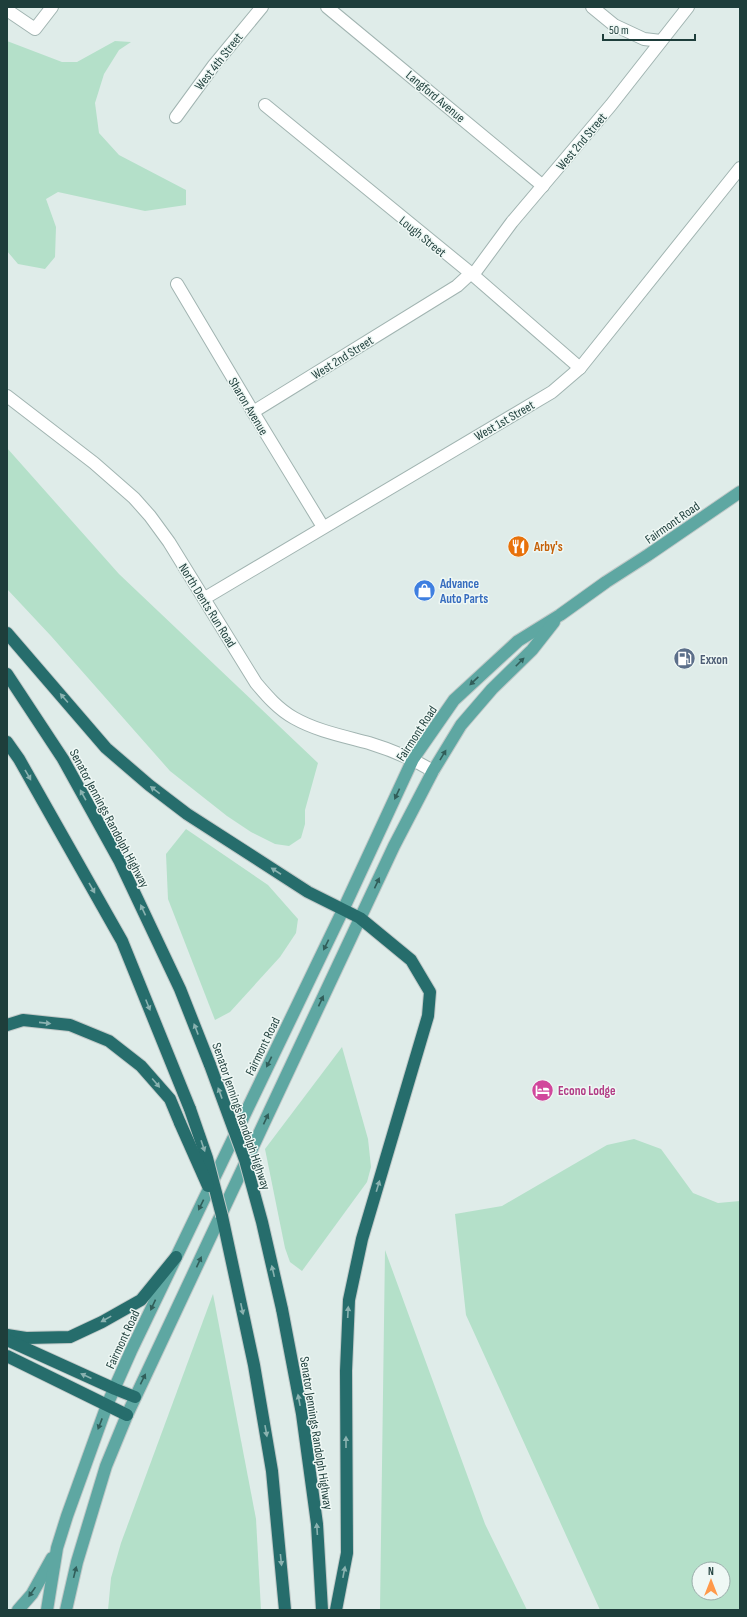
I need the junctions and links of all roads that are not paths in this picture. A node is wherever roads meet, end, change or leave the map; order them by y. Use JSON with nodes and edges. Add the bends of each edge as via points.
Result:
{"nodes":[{"id":1,"x":52,"y":7,"type":"edge"},
{"id":2,"x":262,"y":7,"type":"edge"},
{"id":3,"x":327,"y":7,"type":"edge"},
{"id":4,"x":592,"y":7,"type":"edge"},
{"id":5,"x":688,"y":7,"type":"edge"},
{"id":6,"x":7,"y":10,"type":"edge"},
{"id":7,"x":661,"y":41,"type":"junction"},
{"id":8,"x":265,"y":105,"type":"dead end"},
{"id":9,"x":176,"y":117,"type":"dead end"},
{"id":10,"x":740,"y":168,"type":"edge"},
{"id":11,"x":543,"y":186,"type":"junction"},
{"id":12,"x":472,"y":274,"type":"junction"},
{"id":13,"x":178,"y":284,"type":"dead end"},
{"id":14,"x":580,"y":368,"type":"junction"},
{"id":15,"x":7,"y":396,"type":"edge"},
{"id":16,"x":253,"y":412,"type":"junction"},
{"id":17,"x":740,"y":492,"type":"edge"},
{"id":18,"x":323,"y":527,"type":"junction"},
{"id":19,"x":205,"y":598,"type":"junction"},
{"id":20,"x":560,"y":614,"type":"junction"},
{"id":21,"x":7,"y":633,"type":"edge"},
{"id":22,"x":7,"y":674,"type":"edge"},
{"id":23,"x":7,"y":742,"type":"edge"},
{"id":24,"x":413,"y":759,"type":"junction"},
{"id":25,"x":433,"y":771,"type":"junction"},
{"id":26,"x":343,"y":910,"type":"junction"},
{"id":27,"x":360,"y":918,"type":"junction"},
{"id":28,"x":7,"y":1025,"type":"edge"},
{"id":29,"x":222,"y":1216,"type":"junction"},
{"id":30,"x":176,"y":1257,"type":"junction"},
{"id":31,"x":7,"y":1335,"type":"edge"},
{"id":32,"x":7,"y":1340,"type":"edge"},
{"id":33,"x":7,"y":1356,"type":"edge"},
{"id":34,"x":115,"y":1389,"type":"junction"},
{"id":35,"x":135,"y":1397,"type":"junction"},
{"id":36,"x":107,"y":1405,"type":"junction"},
{"id":37,"x":127,"y":1415,"type":"junction"},
{"id":38,"x":57,"y":1548,"type":"junction"},
{"id":39,"x":18,"y":1610,"type":"edge"},
{"id":40,"x":47,"y":1610,"type":"edge"},
{"id":41,"x":66,"y":1610,"type":"edge"},
{"id":42,"x":285,"y":1610,"type":"edge"},
{"id":43,"x":322,"y":1610,"type":"edge"},
{"id":44,"x":336,"y":1610,"type":"edge"}],
"edges":[{"from":1,"to":6,"type":"street","via":[[35,28]]},
{"from":2,"to":9,"type":"street","name":"West 4th Street","via":[[214,65]]},
{"from":3,"to":11,"type":"street","name":"Langford Avenue"},
{"from":4,"to":7,"type":"street","via":[[614,26],[644,38]]},
{"from":5,"to":7,"type":"street","name":"West 2nd Street"},
{"from":7,"to":11,"type":"street","name":"West 2nd Street"},
{"from":8,"to":12,"type":"street","name":"Lough Street"},
{"from":10,"to":14,"type":"street","name":"West 1st Street"},
{"from":11,"to":12,"type":"street","name":"West 2nd Street"},
{"from":12,"to":14,"type":"street","name":"Lough Street"},
{"from":12,"to":16,"type":"street","name":"West 2nd Street","via":[[457,286]]},
{"from":13,"to":16,"type":"street","name":"Sharon Avenue"},
{"from":14,"to":18,"type":"street","name":"West 1st Street","via":[[552,392]]},
{"from":15,"to":19,"type":"street","name":"North Dents Run Road","via":[[94,463],[134,498],[170,542]]},
{"from":16,"to":18,"type":"street","name":"Sharon Avenue"},
{"from":17,"to":20,"type":"main road","name":"Fairmont Road"},
{"from":18,"to":19,"type":"street","name":"West 1st Street"},
{"from":19,"to":24,"type":"street","name":"North Dents Run Road","via":[[256,683],[274,704],[293,718],[320,730]]},
{"from":20,"to":24,"type":"main road","name":"Fairmont Road","one_way":true,"via":[[518,641],[454,700]]},
{"from":25,"to":20,"type":"main road","name":"Fairmont Road","one_way":true,"via":[[461,725],[492,689],[532,650]]},
{"from":26,"to":21,"type":"highway","one_way":true,"via":[[308,892],[187,814],[149,785],[106,748]]},
{"from":43,"to":22,"type":"highway","name":"Senator Jennings Randolph Highway","one_way":true,"bridge":true,"via":[[317,1524],[302,1414],[282,1309],[245,1160],[180,989],[119,860],[63,759]]},
{"from":23,"to":29,"type":"highway","one_way":true,"bridge":true,"via":[[122,941],[190,1109],[207,1158]]},
{"from":24,"to":25,"type":"street","name":"North Dents Run Road"},
{"from":24,"to":26,"type":"main road","name":"Fairmont Road","one_way":true},
{"from":27,"to":25,"type":"main road","name":"Fairmont Road","one_way":true},
{"from":26,"to":27,"type":"highway"},
{"from":26,"to":30,"type":"main road","name":"Fairmont Road","one_way":true},
{"from":35,"to":27,"type":"main road","name":"Fairmont Road","one_way":true},
{"from":44,"to":27,"type":"highway","one_way":true,"via":[[347,1552],[346,1371],[349,1300],[362,1239],[428,1016],[430,992],[411,960]]},
{"from":28,"to":29,"type":"highway","one_way":true,"bridge":true,"via":[[23,1020],[70,1025],[109,1040],[141,1066],[170,1099]]},
{"from":29,"to":42,"type":"highway","one_way":true,"via":[[254,1365],[272,1471]]},
{"from":30,"to":31,"type":"highway","one_way":true,"via":[[141,1300],[70,1337],[26,1338]]},
{"from":30,"to":34,"type":"main road","name":"Fairmont Road","one_way":true},
{"from":34,"to":32,"type":"highway","one_way":true},
{"from":33,"to":36,"type":"highway"},
{"from":34,"to":35,"type":"highway"},
{"from":34,"to":36,"type":"main road","name":"Fairmont Road"},
{"from":35,"to":37,"type":"main road","name":"Fairmont Road"},
{"from":36,"to":37,"type":"highway"},
{"from":36,"to":38,"type":"main road","name":"Fairmont Road","one_way":true},
{"from":41,"to":37,"type":"main road","name":"Fairmont Road","one_way":true,"via":[[106,1466]]},
{"from":38,"to":39,"type":"main road","one_way":true,"via":[[32,1594]]},
{"from":38,"to":40,"type":"main road","name":"Fairmont Road"}]}
